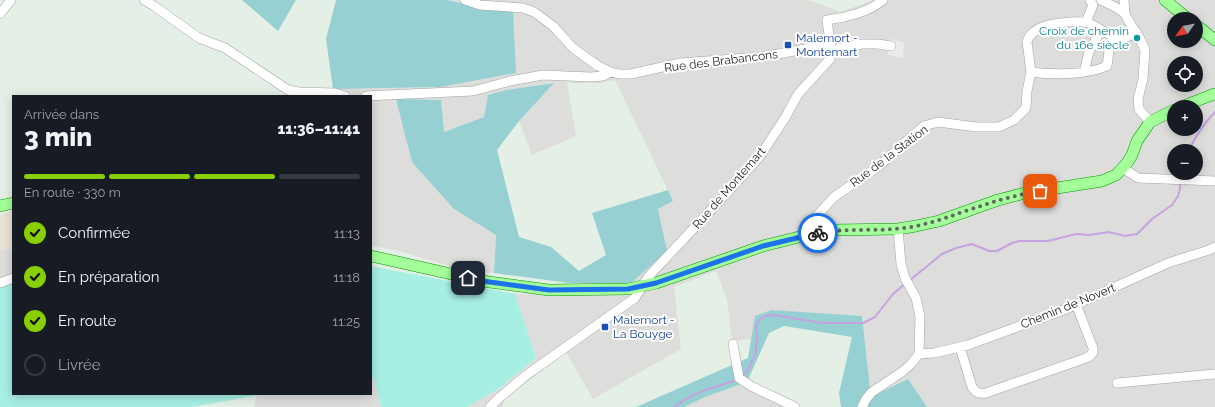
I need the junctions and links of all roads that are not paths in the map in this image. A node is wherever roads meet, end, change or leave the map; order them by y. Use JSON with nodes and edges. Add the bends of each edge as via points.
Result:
{"nodes":[{"id":1,"x":11,"y":0,"type":"edge"},
{"id":2,"x":144,"y":0,"type":"edge"},
{"id":3,"x":465,"y":0,"type":"edge"},
{"id":4,"x":883,"y":0,"type":"edge"},
{"id":5,"x":1090,"y":0,"type":"edge"},
{"id":6,"x":1101,"y":0,"type":"edge"},
{"id":7,"x":1124,"y":0,"type":"edge"},
{"id":8,"x":1165,"y":0,"type":"edge"},
{"id":9,"x":1180,"y":12,"type":"edge"},
{"id":10,"x":0,"y":14,"type":"edge"},
{"id":11,"x":1126,"y":14,"type":"junction"},
{"id":12,"x":1086,"y":22,"type":"junction"},
{"id":13,"x":1101,"y":30,"type":"junction"},
{"id":14,"x":1203,"y":31,"type":"edge"},
{"id":15,"x":1137,"y":33,"type":"junction"},
{"id":16,"x":1113,"y":36,"type":"junction"},
{"id":17,"x":1215,"y":40,"type":"edge"},
{"id":18,"x":891,"y":46,"type":"dead end"},
{"id":19,"x":831,"y":50,"type":"junction"},
{"id":20,"x":611,"y":72,"type":"junction"},
{"id":21,"x":1031,"y":72,"type":"junction"},
{"id":22,"x":1084,"y":72,"type":"junction"},
{"id":23,"x":1213,"y":93,"type":"edge"},
{"id":24,"x":342,"y":95,"type":"edge"},
{"id":25,"x":372,"y":96,"type":"edge"},
{"id":26,"x":1197,"y":100,"type":"edge"},
{"id":27,"x":1167,"y":114,"type":"edge"},
{"id":28,"x":1150,"y":122,"type":"junction"},
{"id":29,"x":1123,"y":168,"type":"junction"},
{"id":30,"x":1215,"y":181,"type":"edge"},
{"id":31,"x":12,"y":203,"type":"edge"},
{"id":32,"x":0,"y":206,"type":"edge"},
{"id":33,"x":898,"y":230,"type":"junction"},
{"id":34,"x":803,"y":236,"type":"junction"},
{"id":35,"x":1215,"y":247,"type":"edge"},
{"id":36,"x":372,"y":256,"type":"edge"},
{"id":37,"x":12,"y":278,"type":"edge"},
{"id":38,"x":0,"y":283,"type":"edge"},
{"id":39,"x":642,"y":287,"type":"junction"},
{"id":40,"x":1076,"y":304,"type":"junction"},
{"id":41,"x":733,"y":344,"type":"dead end"},
{"id":42,"x":960,"y":347,"type":"junction"},
{"id":43,"x":919,"y":354,"type":"junction"},
{"id":44,"x":1215,"y":374,"type":"edge"},
{"id":45,"x":1117,"y":383,"type":"dead end"},
{"id":46,"x":490,"y":407,"type":"edge"},
{"id":47,"x":795,"y":407,"type":"edge"},
{"id":48,"x":862,"y":407,"type":"edge"}],
"edges":[{"from":1,"to":10,"type":"street"},
{"from":2,"to":24,"type":"street","via":[[199,38],[225,48],[288,90],[335,92]]},
{"from":3,"to":20,"type":"street","name":"Rue des Brabancons","via":[[534,12],[552,26],[572,48]]},
{"from":4,"to":19,"type":"street","via":[[847,17],[827,20]]},
{"from":5,"to":12,"type":"street","via":[[1093,5]]},
{"from":6,"to":11,"type":"street"},
{"from":7,"to":11,"type":"street"},
{"from":8,"to":9,"type":"main road"},
{"from":11,"to":15,"type":"street"},
{"from":12,"to":13,"type":"street"},
{"from":12,"to":21,"type":"street","name":"Rue de la Station","via":[[1038,28],[1027,42]]},
{"from":13,"to":16,"type":"street"},
{"from":13,"to":22,"type":"street","via":[[1089,52]]},
{"from":14,"to":17,"type":"main road"},
{"from":15,"to":16,"type":"street","via":[[1128,37]]},
{"from":15,"to":28,"type":"street","via":[[1145,50],[1143,79],[1138,99],[1139,109]]},
{"from":16,"to":22,"type":"street","via":[[1106,66],[1099,70]]},
{"from":18,"to":19,"type":"street","name":"Rue des Brabancons","via":[[862,44]]},
{"from":19,"to":20,"type":"street","name":"Rue des Brabancons","via":[[822,46],[761,57],[680,63],[631,74]]},
{"from":19,"to":39,"type":"street","name":"Rue de Montemart","via":[[830,59],[798,94],[760,156],[648,277]]},
{"from":20,"to":25,"type":"street","via":[[591,77],[543,75],[473,91]]},
{"from":21,"to":22,"type":"street"},
{"from":21,"to":34,"type":"street","name":"Rue de la Station","via":[[1026,108],[1014,120],[999,127],[938,122],[924,126],[879,166],[834,197],[803,231]]},
{"from":23,"to":26,"type":"main road"},
{"from":27,"to":28,"type":"main road"},
{"from":28,"to":29,"type":"main road"},
{"from":29,"to":30,"type":"street","via":[[1138,178]]},
{"from":29,"to":33,"type":"main road","via":[[1116,175],[1102,181],[1025,193],[939,221]]},
{"from":31,"to":32,"type":"main road"},
{"from":33,"to":34,"type":"main road","via":[[834,230]]},
{"from":33,"to":43,"type":"street","via":[[901,264],[916,298],[920,316]]},
{"from":34,"to":39,"type":"main road","via":[[763,246]]},
{"from":35,"to":40,"type":"street","name":"Chemin de Novert","via":[[1168,263]]},
{"from":36,"to":39,"type":"main road","via":[[482,281],[549,290]]},
{"from":37,"to":38,"type":"street"},
{"from":39,"to":46,"type":"street","name":"Rue de Montemart","via":[[635,298],[525,376]]},
{"from":40,"to":42,"type":"street","name":"Chemin de Novert"},
{"from":40,"to":42,"type":"street","via":[[1093,348],[1093,352],[1086,358],[980,394],[972,387]]},
{"from":41,"to":47,"type":"street","via":[[739,378]]},
{"from":42,"to":43,"type":"street","name":"Chemin de Novert"},
{"from":43,"to":48,"type":"street","via":[[902,372],[872,392]]},
{"from":44,"to":45,"type":"street"}]}
